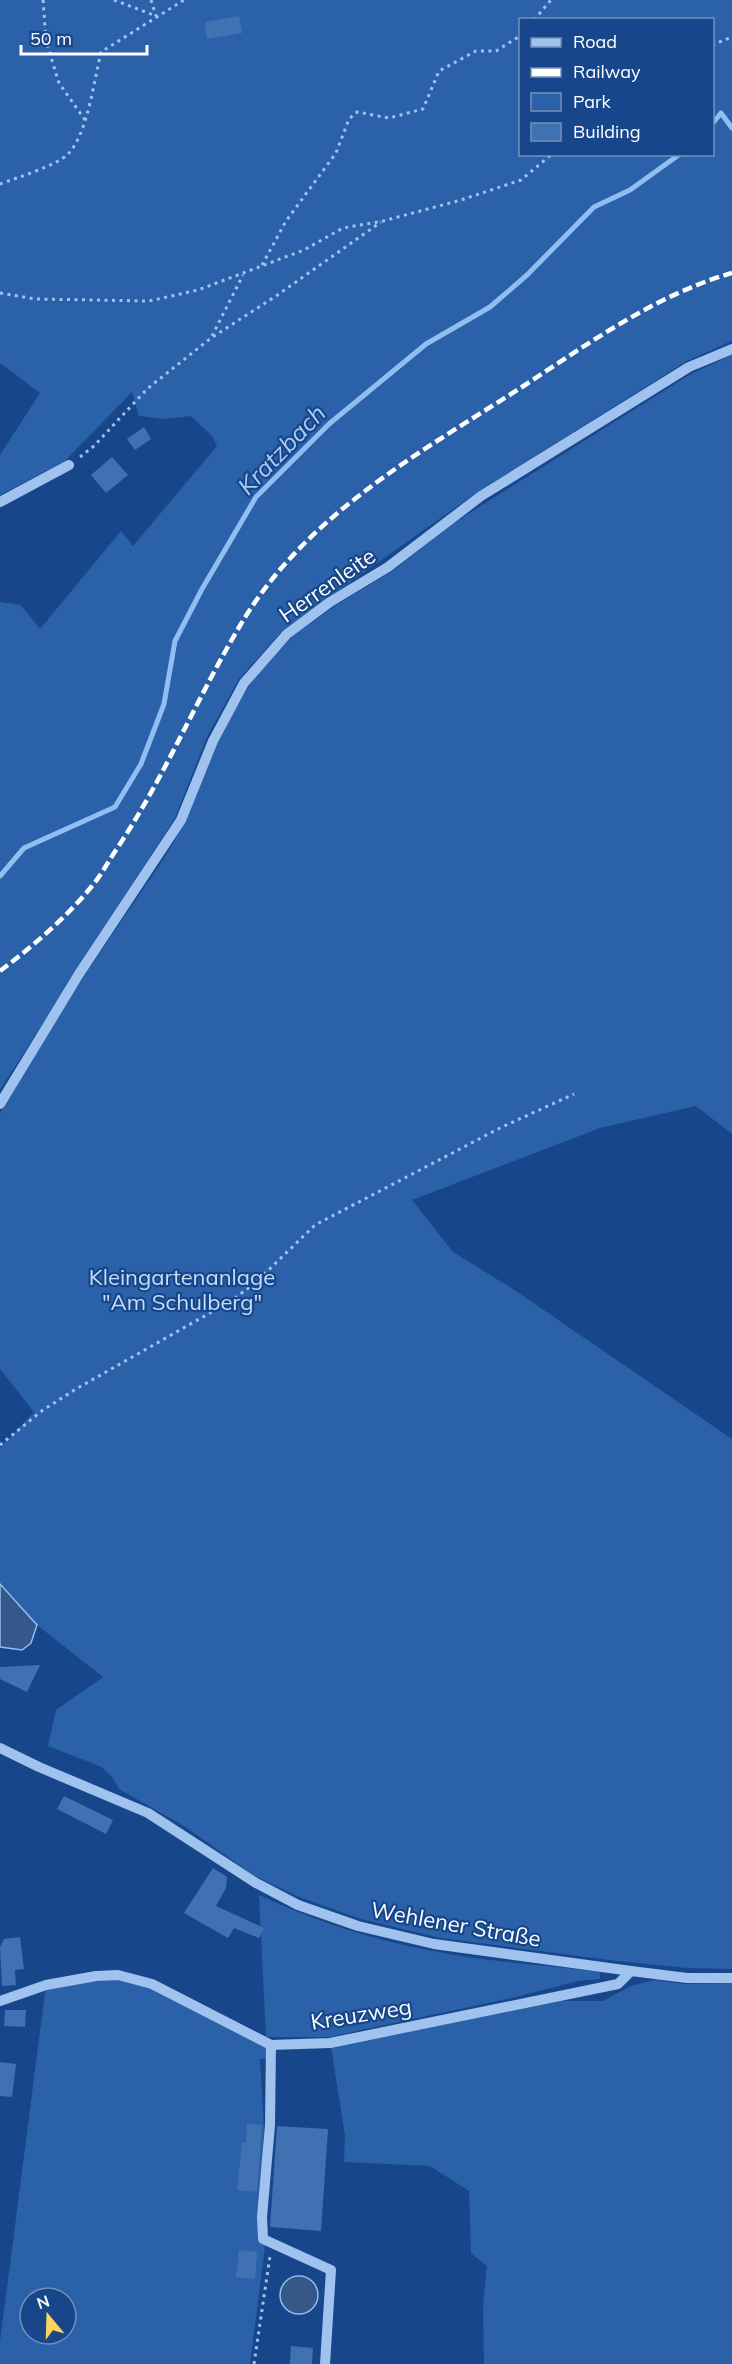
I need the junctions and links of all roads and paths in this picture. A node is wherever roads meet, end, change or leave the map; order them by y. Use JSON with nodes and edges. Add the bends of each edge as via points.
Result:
{"nodes":[{"id":1,"x":43,"y":0,"type":"edge"},
{"id":2,"x":114,"y":0,"type":"edge"},
{"id":3,"x":151,"y":0,"type":"edge"},
{"id":4,"x":184,"y":0,"type":"edge"},
{"id":5,"x":551,"y":0,"type":"edge"},
{"id":6,"x":156,"y":16,"type":"junction"},
{"id":7,"x":536,"y":18,"type":"edge"},
{"id":8,"x":519,"y":37,"type":"edge"},
{"id":9,"x":732,"y":37,"type":"edge"},
{"id":10,"x":714,"y":44,"type":"edge"},
{"id":11,"x":85,"y":120,"type":"junction"},
{"id":12,"x":550,"y":156,"type":"edge"},
{"id":13,"x":0,"y":184,"type":"edge"},
{"id":14,"x":383,"y":221,"type":"junction"},
{"id":15,"x":261,"y":267,"type":"junction"},
{"id":16,"x":244,"y":274,"type":"junction"},
{"id":17,"x":0,"y":293,"type":"edge"},
{"id":18,"x":211,"y":338,"type":"junction"},
{"id":19,"x":732,"y":349,"type":"edge"},
{"id":20,"x":69,"y":465,"type":"joint"},
{"id":21,"x":0,"y":502,"type":"edge"},
{"id":22,"x":574,"y":1094,"type":"dead end"},
{"id":23,"x":0,"y":1104,"type":"edge"},
{"id":24,"x":0,"y":1445,"type":"edge"},
{"id":25,"x":0,"y":1748,"type":"edge"},
{"id":26,"x":631,"y":1971,"type":"junction"},
{"id":27,"x":732,"y":1977,"type":"edge"},
{"id":28,"x":0,"y":2001,"type":"edge"},
{"id":29,"x":271,"y":2044,"type":"junction"},
{"id":30,"x":272,"y":2243,"type":"junction"},
{"id":31,"x":255,"y":2364,"type":"edge"},
{"id":32,"x":325,"y":2364,"type":"edge"}],
"edges":[{"from":1,"to":11,"type":"path","via":[[46,41],[59,83]]},
{"from":2,"to":6,"type":"path"},
{"from":3,"to":6,"type":"path"},
{"from":4,"to":6,"type":"path"},
{"from":5,"to":7,"type":"path"},
{"from":6,"to":11,"type":"path","via":[[101,52]]},
{"from":8,"to":15,"type":"path","via":[[496,51],[476,51],[439,71],[423,109],[389,118],[357,112],[349,119],[336,153],[286,221]]},
{"from":9,"to":10,"type":"path"},
{"from":11,"to":13,"type":"path","via":[[68,155]]},
{"from":12,"to":14,"type":"path","via":[[521,180]]},
{"from":14,"to":15,"type":"path","via":[[344,228]]},
{"from":14,"to":18,"type":"path"},
{"from":15,"to":16,"type":"path"},
{"from":16,"to":17,"type":"path","via":[[149,301],[36,299]]},
{"from":16,"to":18,"type":"path"},
{"from":18,"to":20,"type":"path","via":[[147,389],[94,446]]},
{"from":19,"to":23,"type":"street","name":"Herrenleite","via":[[689,367],[481,496],[388,567],[287,634],[244,683],[213,741],[181,820],[79,974]]},
{"from":20,"to":21,"type":"street"},
{"from":22,"to":24,"type":"path","via":[[500,1128],[315,1226],[231,1301],[76,1389]]},
{"from":25,"to":26,"type":"street","name":"Wehlener Straße","via":[[148,1813],[256,1883],[298,1905],[358,1926],[434,1944]]},
{"from":26,"to":27,"type":"street","name":"Wehlener Straße","via":[[687,1978]]},
{"from":26,"to":29,"type":"street","name":"Kreuzweg","via":[[618,1984],[330,2043]]},
{"from":28,"to":29,"type":"street","name":"Kreuzweg","via":[[72,1979],[128,1977],[152,1984]]},
{"from":29,"to":30,"type":"street","via":[[270,2125],[262,2217],[263,2239]]},
{"from":30,"to":31,"type":"path"},
{"from":30,"to":32,"type":"street","via":[[331,2270]]}]}
